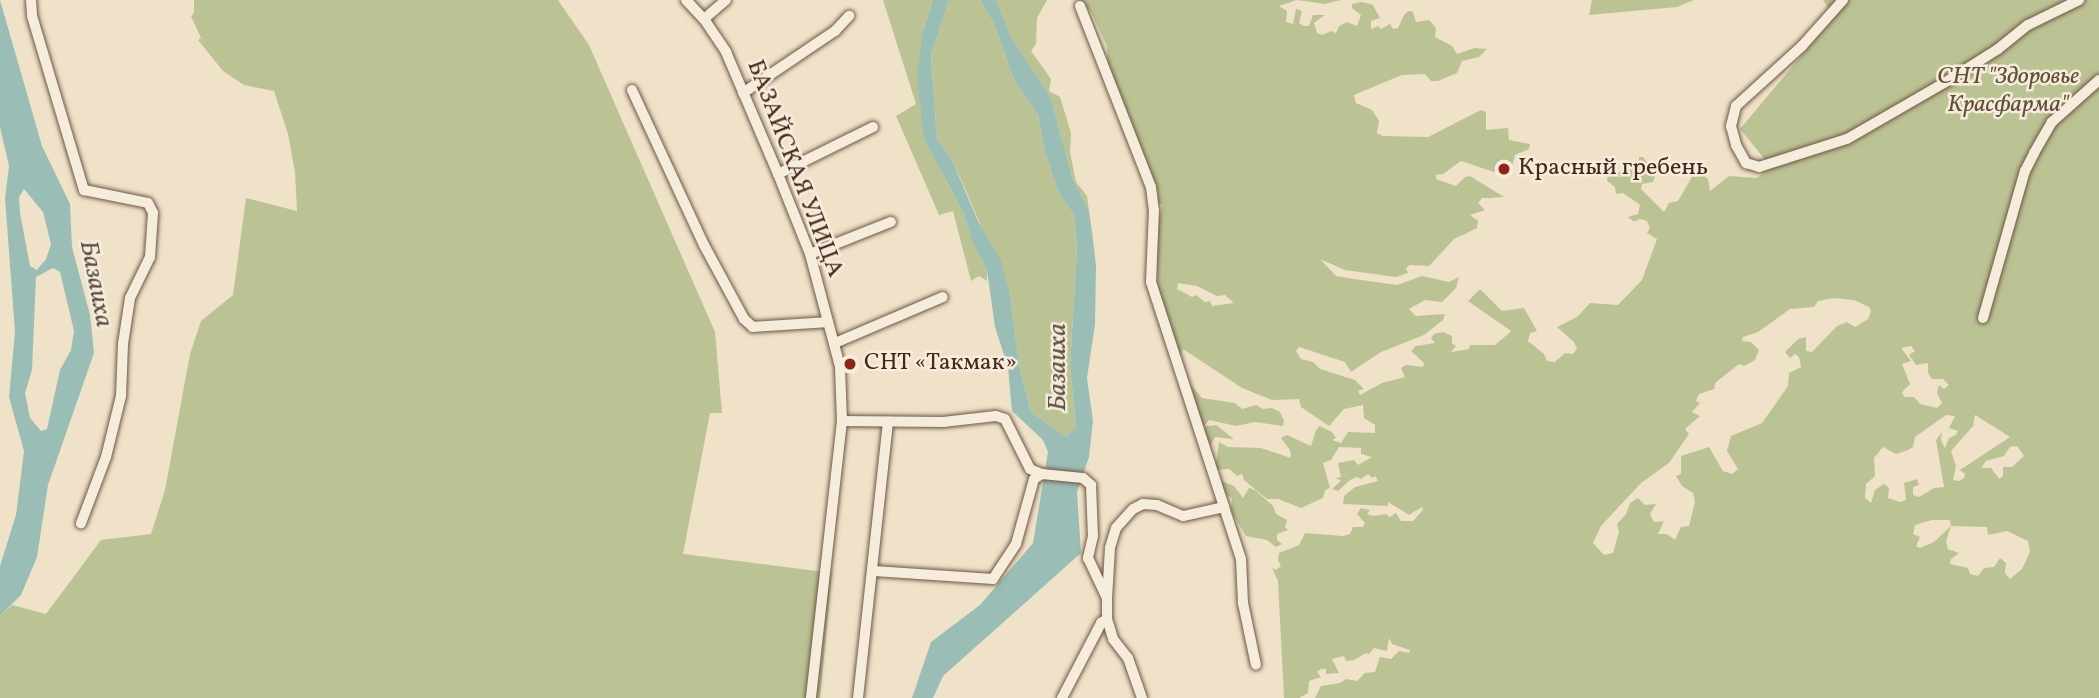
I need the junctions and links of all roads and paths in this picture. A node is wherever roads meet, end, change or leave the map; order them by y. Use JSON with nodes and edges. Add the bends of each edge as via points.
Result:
{"nodes":[{"id":1,"x":31,"y":0,"type":"edge"},
{"id":2,"x":686,"y":0,"type":"edge"},
{"id":3,"x":726,"y":0,"type":"edge"},
{"id":4,"x":1843,"y":0,"type":"edge"},
{"id":5,"x":2079,"y":0,"type":"edge"},
{"id":6,"x":1080,"y":6,"type":"dead end"},
{"id":7,"x":849,"y":16,"type":"dead end"},
{"id":8,"x":704,"y":19,"type":"junction"},
{"id":9,"x":2099,"y":80,"type":"edge"},
{"id":10,"x":632,"y":90,"type":"dead end"},
{"id":11,"x":743,"y":93,"type":"junction"},
{"id":12,"x":873,"y":127,"type":"dead end"},
{"id":13,"x":778,"y":174,"type":"junction"},
{"id":14,"x":891,"y":222,"type":"dead end"},
{"id":15,"x":810,"y":254,"type":"junction"},
{"id":16,"x":943,"y":298,"type":"dead end"},
{"id":17,"x":1983,"y":318,"type":"dead end"},
{"id":18,"x":828,"y":322,"type":"junction"},
{"id":19,"x":835,"y":343,"type":"junction"},
{"id":20,"x":842,"y":421,"type":"junction"},
{"id":21,"x":888,"y":422,"type":"junction"},
{"id":22,"x":1042,"y":474,"type":"junction"},
{"id":23,"x":1224,"y":508,"type":"junction"},
{"id":24,"x":81,"y":523,"type":"dead end"},
{"id":25,"x":874,"y":571,"type":"junction"},
{"id":26,"x":1107,"y":598,"type":"junction"},
{"id":27,"x":1107,"y":619,"type":"junction"},
{"id":28,"x":1256,"y":666,"type":"dead end"},
{"id":29,"x":811,"y":698,"type":"edge"},
{"id":30,"x":858,"y":698,"type":"edge"},
{"id":31,"x":1062,"y":698,"type":"edge"},
{"id":32,"x":1142,"y":698,"type":"edge"}],
"edges":[{"from":1,"to":24,"type":"street","via":[[84,190],[148,203],[153,213],[150,257],[130,298],[121,396],[106,457]]},
{"from":2,"to":8,"type":"street","name":"БАЗАЙСКАЯ УЛИЦА"},
{"from":3,"to":8,"type":"street"},
{"from":4,"to":5,"type":"street","via":[[1802,46],[1736,106],[1731,126],[1746,163],[1759,166],[1847,139],[1998,49],[2028,25]]},
{"from":6,"to":23,"type":"street","via":[[1152,187],[1151,282]]},
{"from":7,"to":11,"type":"street","via":[[835,31]]},
{"from":8,"to":11,"type":"street","name":"БАЗАЙСКАЯ УЛИЦА","via":[[726,52]]},
{"from":9,"to":17,"type":"street","via":[[2052,122],[2025,171]]},
{"from":10,"to":18,"type":"street","via":[[744,319],[753,327]]},
{"from":11,"to":13,"type":"street","name":"БАЗАЙСКАЯ УЛИЦА"},
{"from":12,"to":13,"type":"street"},
{"from":13,"to":15,"type":"street","name":"БАЗАЙСКАЯ УЛИЦА"},
{"from":14,"to":15,"type":"street"},
{"from":15,"to":18,"type":"street","name":"БАЗАЙСКАЯ УЛИЦА"},
{"from":16,"to":19,"type":"street"},
{"from":18,"to":19,"type":"street","name":"БАЗАЙСКАЯ УЛИЦА"},
{"from":19,"to":20,"type":"street","name":"БАЗАЙСКАЯ УЛИЦА"},
{"from":20,"to":21,"type":"street"},
{"from":20,"to":29,"type":"street","name":"БАЗАЙСКАЯ УЛИЦА"},
{"from":21,"to":22,"type":"street","via":[[1005,419],[1030,470]]},
{"from":21,"to":25,"type":"street"},
{"from":22,"to":25,"type":"street","via":[[1034,479],[1016,544],[993,579]]},
{"from":22,"to":26,"type":"street","via":[[1083,478],[1091,485],[1093,536],[1088,558]]},
{"from":23,"to":26,"type":"street","via":[[1183,516],[1157,505],[1133,509],[1116,528],[1110,548]]},
{"from":23,"to":28,"type":"street","via":[[1241,559],[1243,603]]},
{"from":25,"to":30,"type":"street"},
{"from":26,"to":27,"type":"street"},
{"from":27,"to":31,"type":"street"},
{"from":27,"to":32,"type":"street"}]}
